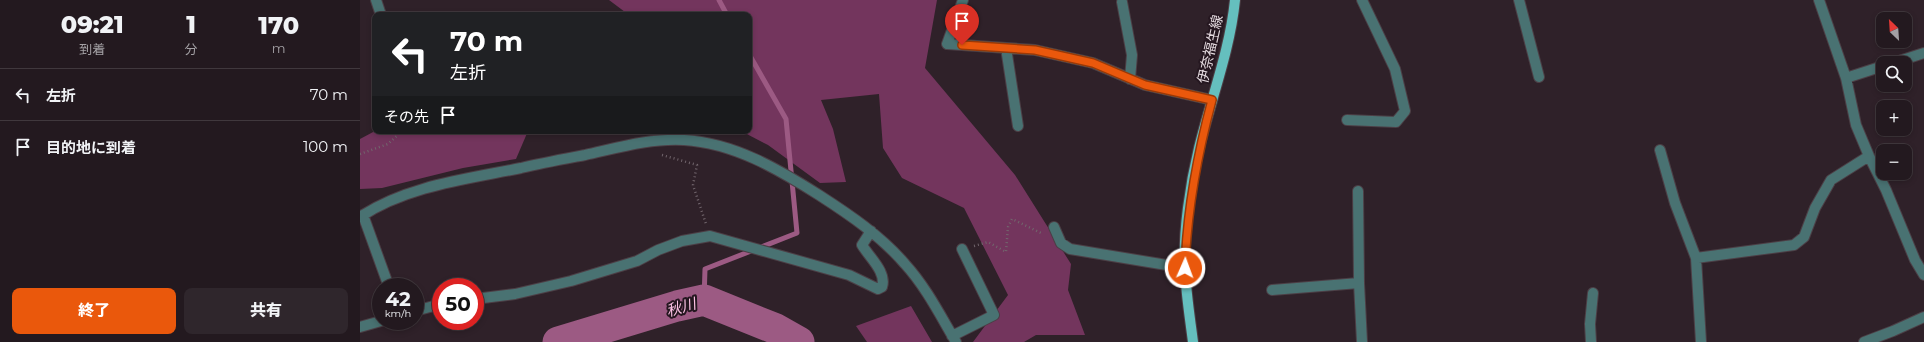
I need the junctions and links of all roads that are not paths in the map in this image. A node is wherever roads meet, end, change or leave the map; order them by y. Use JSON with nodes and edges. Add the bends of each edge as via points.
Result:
{"nodes":[{"id":1,"x":376,"y":0,"type":"edge"},
{"id":2,"x":963,"y":0,"type":"edge"},
{"id":3,"x":1235,"y":0,"type":"edge"},
{"id":4,"x":1362,"y":0,"type":"edge"},
{"id":5,"x":1519,"y":0,"type":"edge"},
{"id":6,"x":1819,"y":0,"type":"edge"},
{"id":7,"x":1122,"y":2,"type":"dead end"},
{"id":8,"x":380,"y":12,"type":"edge"},
{"id":9,"x":1006,"y":48,"type":"junction"},
{"id":10,"x":1924,"y":53,"type":"edge"},
{"id":11,"x":1912,"y":57,"type":"edge"},
{"id":12,"x":1876,"y":68,"type":"edge"},
{"id":13,"x":1539,"y":77,"type":"dead end"},
{"id":14,"x":1846,"y":78,"type":"junction"},
{"id":15,"x":1130,"y":79,"type":"junction"},
{"id":16,"x":1212,"y":100,"type":"junction"},
{"id":17,"x":1347,"y":120,"type":"dead end"},
{"id":18,"x":1018,"y":126,"type":"dead end"},
{"id":19,"x":1660,"y":150,"type":"dead end"},
{"id":20,"x":1869,"y":156,"type":"junction"},
{"id":21,"x":1358,"y":191,"type":"dead end"},
{"id":22,"x":362,"y":216,"type":"edge"},
{"id":23,"x":871,"y":231,"type":"junction"},
{"id":24,"x":1056,"y":232,"type":"road end"},
{"id":25,"x":962,"y":249,"type":"road end"},
{"id":26,"x":1696,"y":258,"type":"junction"},
{"id":27,"x":1185,"y":268,"type":"junction"},
{"id":28,"x":1924,"y":275,"type":"edge"},
{"id":29,"x":386,"y":278,"type":"edge"},
{"id":30,"x":1359,"y":284,"type":"junction"},
{"id":31,"x":1272,"y":290,"type":"dead end"},
{"id":32,"x":1593,"y":293,"type":"dead end"},
{"id":33,"x":484,"y":298,"type":"edge"},
{"id":34,"x":1924,"y":317,"type":"edge"},
{"id":35,"x":372,"y":324,"type":"edge"},
{"id":36,"x":360,"y":327,"type":"edge"},
{"id":37,"x":954,"y":339,"type":"edge"},
{"id":38,"x":1193,"y":342,"type":"edge"},
{"id":39,"x":1362,"y":342,"type":"edge"},
{"id":40,"x":1591,"y":342,"type":"edge"},
{"id":41,"x":1701,"y":342,"type":"edge"},
{"id":42,"x":1864,"y":342,"type":"edge"}],
"edges":[{"from":1,"to":8,"type":"street"},
{"from":2,"to":9,"type":"street","via":[[947,44]]},
{"from":3,"to":16,"type":"main road","name":"伊奈福生線"},
{"from":4,"to":17,"type":"street","via":[[1395,69],[1405,111],[1396,122]]},
{"from":5,"to":13,"type":"street"},
{"from":6,"to":14,"type":"street"},
{"from":7,"to":15,"type":"street","via":[[1132,55]]},
{"from":9,"to":15,"type":"street","via":[[1035,50],[1093,63]]},
{"from":9,"to":18,"type":"street"},
{"from":10,"to":11,"type":"street"},
{"from":12,"to":14,"type":"street"},
{"from":14,"to":20,"type":"street","via":[[1856,125]]},
{"from":15,"to":16,"type":"street","via":[[1145,85]]},
{"from":16,"to":27,"type":"main road","name":"伊奈福生線","via":[[1199,149],[1191,194]]},
{"from":19,"to":26,"type":"street"},
{"from":20,"to":26,"type":"street","via":[[1831,180],[1815,208],[1804,237],[1794,245]]},
{"from":20,"to":28,"type":"street"},
{"from":21,"to":30,"type":"street"},
{"from":22,"to":23,"type":"street","via":[[393,200],[441,184],[656,141],[698,141],[740,152],[793,179]]},
{"from":22,"to":29,"type":"street"},
{"from":23,"to":33,"type":"street","via":[[862,245],[882,274],[884,282],[878,289],[849,275],[710,236],[682,242],[658,250],[638,261],[571,281]]},
{"from":23,"to":37,"type":"street","via":[[917,278]]},
{"from":24,"to":27,"type":"street","via":[[1061,243],[1070,249]]},
{"from":25,"to":37,"type":"street","via":[[994,315]]},
{"from":26,"to":41,"type":"street"},
{"from":27,"to":38,"type":"main road","name":"伊奈福生線"},
{"from":30,"to":31,"type":"street"},
{"from":30,"to":39,"type":"street"},
{"from":32,"to":40,"type":"street"},
{"from":34,"to":42,"type":"street"},
{"from":35,"to":36,"type":"street"}]}
